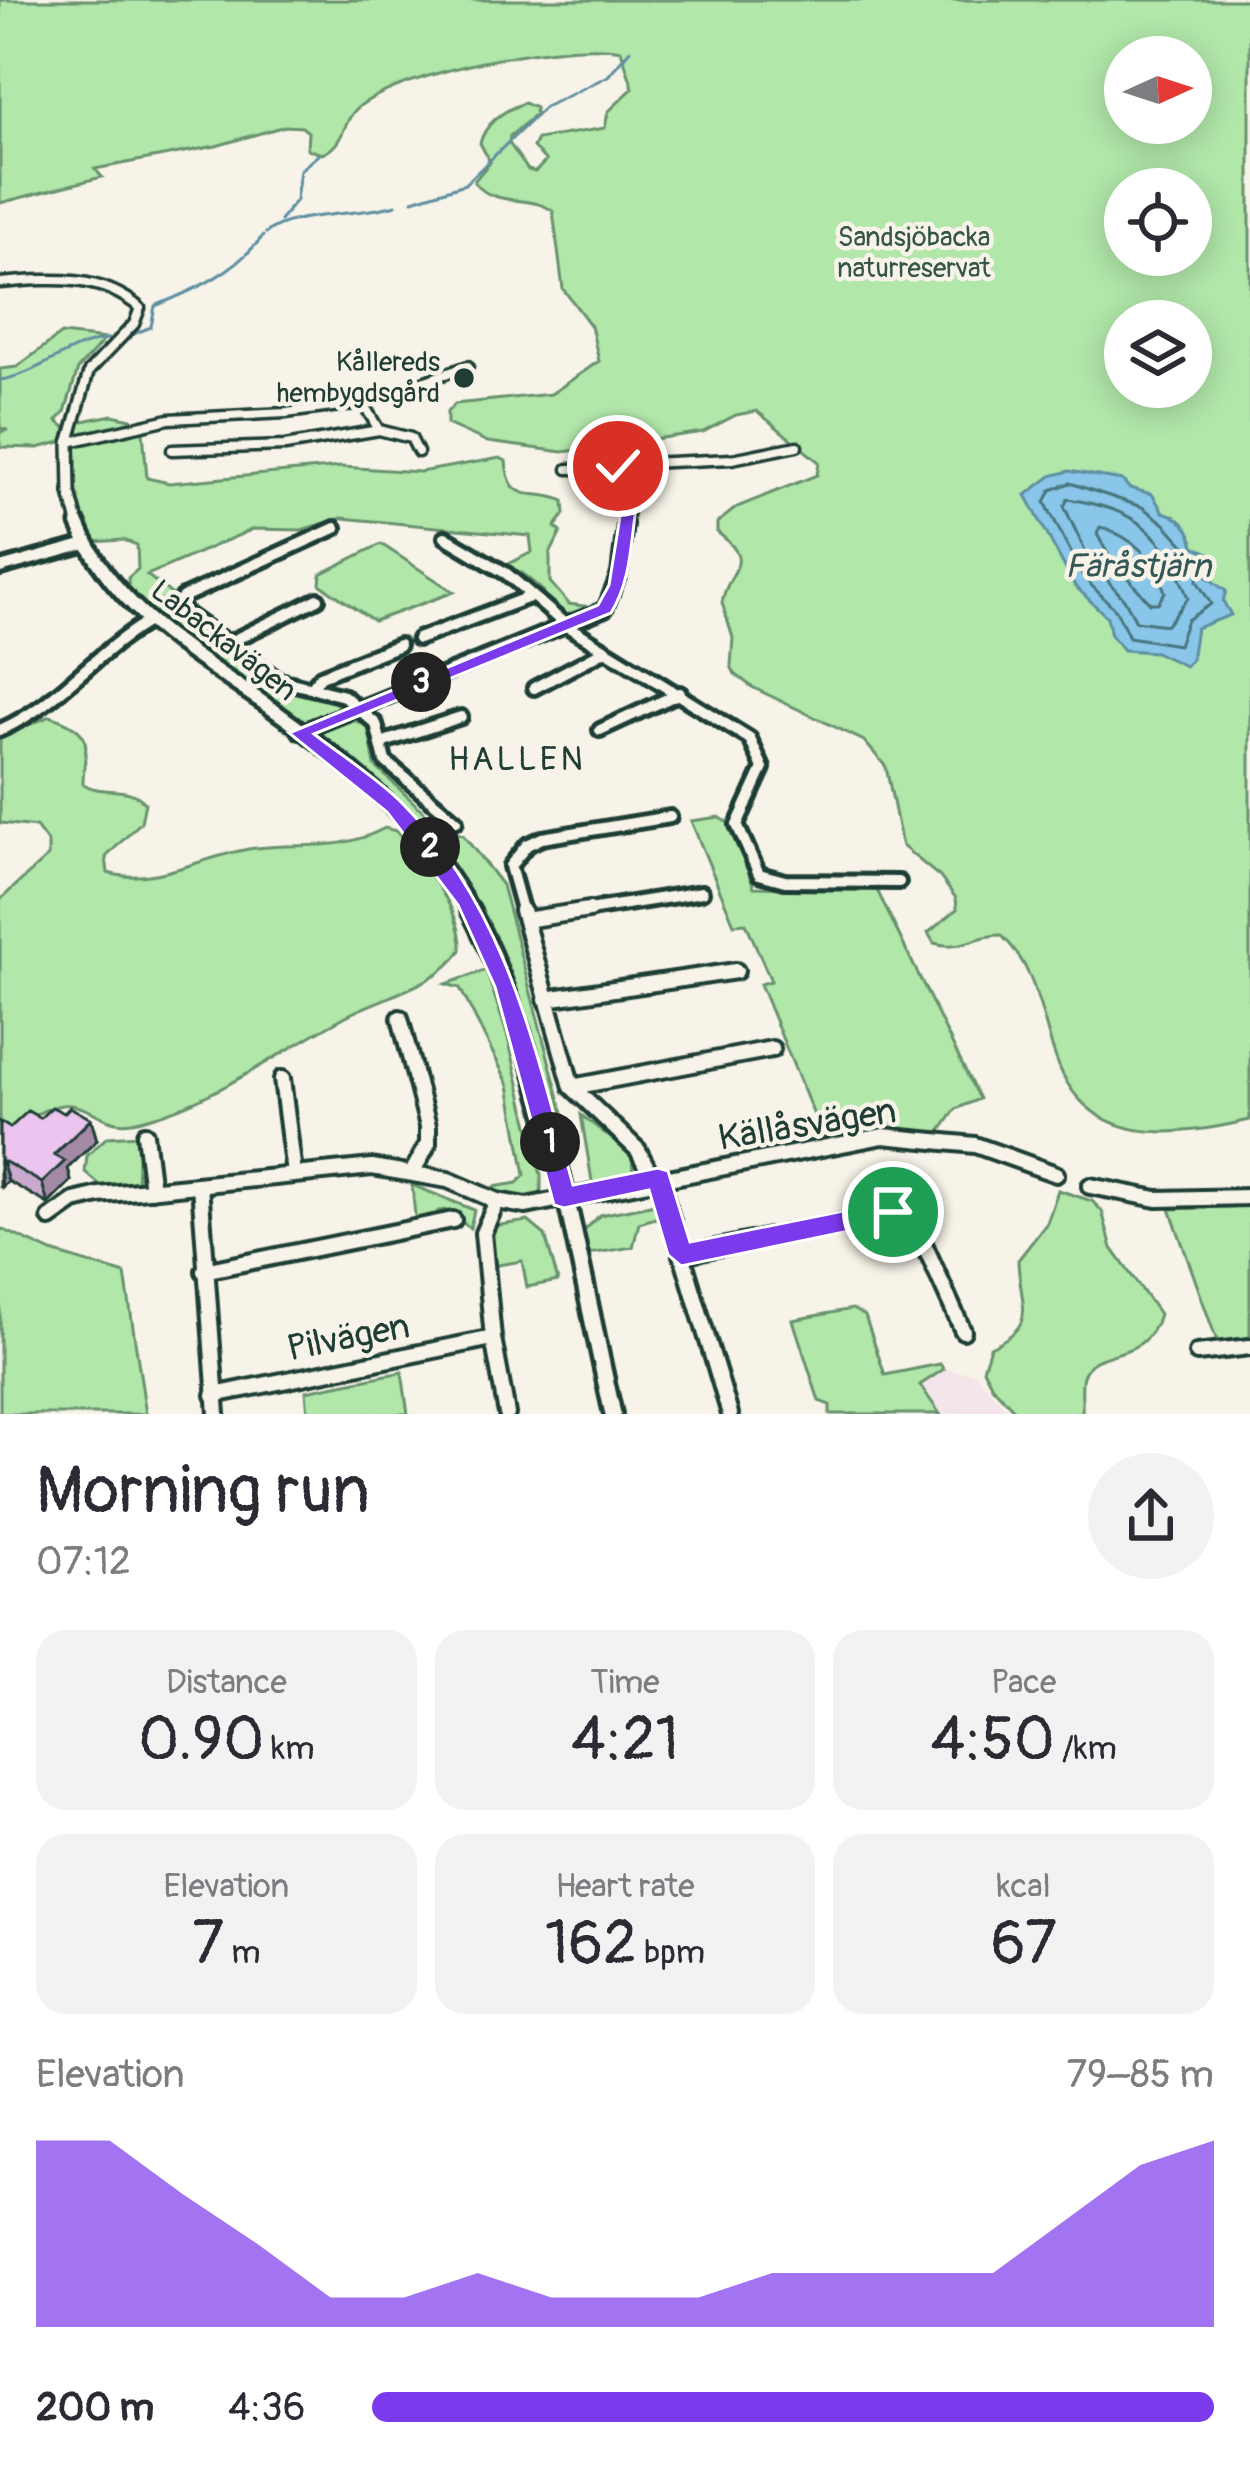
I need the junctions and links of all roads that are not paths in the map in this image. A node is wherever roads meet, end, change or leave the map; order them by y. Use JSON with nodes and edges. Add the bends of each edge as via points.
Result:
{"nodes":[{"id":1,"x":0,"y":283,"type":"edge"},
{"id":2,"x":468,"y":366,"type":"dead end"},
{"id":3,"x":363,"y":403,"type":"junction"},
{"id":4,"x":379,"y":430,"type":"junction"},
{"id":5,"x":69,"y":442,"type":"junction"},
{"id":6,"x":796,"y":446,"type":"dead end"},
{"id":7,"x":172,"y":449,"type":"dead end"},
{"id":8,"x":418,"y":452,"type":"dead end"},
{"id":9,"x":568,"y":469,"type":"dead end"},
{"id":10,"x":637,"y":470,"type":"junction"},
{"id":11,"x":334,"y":528,"type":"dead end"},
{"id":12,"x":445,"y":537,"type":"dead end"},
{"id":13,"x":86,"y":544,"type":"junction"},
{"id":14,"x":0,"y":568,"type":"edge"},
{"id":15,"x":532,"y":596,"type":"junction"},
{"id":16,"x":318,"y":599,"type":"dead end"},
{"id":17,"x":148,"y":621,"type":"junction"},
{"id":18,"x":567,"y":626,"type":"junction"},
{"id":19,"x":418,"y":639,"type":"dead end"},
{"id":20,"x":226,"y":644,"type":"junction"},
{"id":21,"x":399,"y":645,"type":"dead end"},
{"id":22,"x":606,"y":650,"type":"junction"},
{"id":23,"x":312,"y":687,"type":"junction"},
{"id":24,"x":534,"y":688,"type":"dead end"},
{"id":25,"x":680,"y":693,"type":"junction"},
{"id":26,"x":357,"y":707,"type":"junction"},
{"id":27,"x":461,"y":717,"type":"dead end"},
{"id":28,"x":0,"y":730,"type":"edge"},
{"id":29,"x":600,"y":730,"type":"dead end"},
{"id":30,"x":299,"y":733,"type":"junction"},
{"id":31,"x":381,"y":743,"type":"junction"},
{"id":32,"x":670,"y":817,"type":"dead end"},
{"id":33,"x":456,"y":821,"type":"dead end"},
{"id":34,"x":899,"y":882,"type":"dead end"},
{"id":35,"x":702,"y":892,"type":"dead end"},
{"id":36,"x":525,"y":920,"type":"junction"},
{"id":37,"x":736,"y":970,"type":"dead end"},
{"id":38,"x":547,"y":999,"type":"junction"},
{"id":39,"x":400,"y":1018,"type":"dead end"},
{"id":40,"x":772,"y":1049,"type":"dead end"},
{"id":41,"x":282,"y":1078,"type":"dead end"},
{"id":42,"x":572,"y":1087,"type":"junction"},
{"id":43,"x":146,"y":1134,"type":"dead end"},
{"id":44,"x":413,"y":1171,"type":"junction"},
{"id":45,"x":294,"y":1173,"type":"junction"},
{"id":46,"x":1056,"y":1174,"type":"dead end"},
{"id":47,"x":656,"y":1179,"type":"junction"},
{"id":48,"x":200,"y":1185,"type":"junction"},
{"id":49,"x":1090,"y":1186,"type":"dead end"},
{"id":50,"x":152,"y":1190,"type":"junction"},
{"id":51,"x":564,"y":1197,"type":"junction"},
{"id":52,"x":1250,"y":1197,"type":"edge"},
{"id":53,"x":497,"y":1201,"type":"junction"},
{"id":54,"x":50,"y":1218,"type":"dead end"},
{"id":55,"x":453,"y":1220,"type":"dead end"},
{"id":56,"x":681,"y":1255,"type":"junction"},
{"id":57,"x":204,"y":1271,"type":"junction"},
{"id":58,"x":963,"y":1331,"type":"dead end"},
{"id":59,"x":493,"y":1338,"type":"junction"},
{"id":60,"x":1250,"y":1347,"type":"edge"},
{"id":61,"x":1197,"y":1353,"type":"dead end"},
{"id":62,"x":214,"y":1395,"type":"junction"},
{"id":63,"x":217,"y":1414,"type":"edge"},
{"id":64,"x":507,"y":1414,"type":"edge"},
{"id":65,"x":614,"y":1414,"type":"edge"},
{"id":66,"x":730,"y":1414,"type":"edge"}],
"edges":[{"from":1,"to":5,"type":"street","via":[[62,277],[140,308],[88,371]]},
{"from":2,"to":3,"type":"street"},
{"from":3,"to":4,"type":"street"},
{"from":3,"to":5,"type":"street","via":[[169,418]]},
{"from":4,"to":7,"type":"street","via":[[298,445]]},
{"from":4,"to":8,"type":"street","via":[[411,438]]},
{"from":5,"to":13,"type":"street","name":"Labackavägen","via":[[70,501]]},
{"from":6,"to":10,"type":"street"},
{"from":9,"to":10,"type":"street"},
{"from":10,"to":18,"type":"street","via":[[614,596],[605,609]]},
{"from":11,"to":20,"type":"street","via":[[178,602]]},
{"from":12,"to":15,"type":"street"},
{"from":13,"to":14,"type":"street"},
{"from":13,"to":17,"type":"street","name":"Labackavägen"},
{"from":15,"to":18,"type":"street"},
{"from":15,"to":19,"type":"street"},
{"from":16,"to":20,"type":"street"},
{"from":17,"to":28,"type":"street","via":[[103,648],[45,708]]},
{"from":17,"to":30,"type":"street","name":"Labackavägen"},
{"from":18,"to":22,"type":"street"},
{"from":18,"to":26,"type":"street"},
{"from":20,"to":23,"type":"street","via":[[279,680]]},
{"from":21,"to":23,"type":"street"},
{"from":22,"to":24,"type":"street"},
{"from":22,"to":25,"type":"street"},
{"from":23,"to":26,"type":"street"},
{"from":25,"to":29,"type":"street"},
{"from":25,"to":34,"type":"street","via":[[760,753],[759,782],[737,825],[759,874]]},
{"from":26,"to":30,"type":"street"},
{"from":26,"to":31,"type":"street","via":[[376,724]]},
{"from":27,"to":31,"type":"street"},
{"from":30,"to":51,"type":"street","name":"Labackavägen","via":[[394,807],[468,902],[507,987]]},
{"from":31,"to":33,"type":"street","via":[[386,761]]},
{"from":32,"to":36,"type":"street","via":[[527,844],[510,866]]},
{"from":35,"to":36,"type":"street"},
{"from":36,"to":38,"type":"street"},
{"from":37,"to":38,"type":"street"},
{"from":38,"to":42,"type":"street"},
{"from":39,"to":44,"type":"street","via":[[428,1126]]},
{"from":40,"to":42,"type":"street"},
{"from":41,"to":45,"type":"street"},
{"from":42,"to":47,"type":"street","via":[[642,1150]]},
{"from":43,"to":50,"type":"street"},
{"from":44,"to":45,"type":"street"},
{"from":44,"to":53,"type":"street"},
{"from":45,"to":48,"type":"street"},
{"from":46,"to":47,"type":"street","name":"Källåsvägen","via":[[975,1144],[896,1136]]},
{"from":47,"to":51,"type":"street","name":"Källåsvägen"},
{"from":47,"to":56,"type":"street"},
{"from":48,"to":50,"type":"street"},
{"from":48,"to":57,"type":"street"},
{"from":49,"to":52,"type":"street","via":[[1157,1198]]},
{"from":50,"to":54,"type":"street","via":[[84,1198]]},
{"from":51,"to":53,"type":"street","name":"Källåsvägen","via":[[526,1206]]},
{"from":51,"to":65,"type":"street","name":"Labackavägen"},
{"from":53,"to":59,"type":"street","via":[[483,1233]]},
{"from":55,"to":57,"type":"street"},
{"from":56,"to":58,"type":"street","via":[[900,1211],[916,1226]]},
{"from":56,"to":66,"type":"street"},
{"from":57,"to":62,"type":"street"},
{"from":59,"to":62,"type":"street","name":"Pilvägen"},
{"from":59,"to":64,"type":"street"},
{"from":60,"to":61,"type":"street"},
{"from":62,"to":63,"type":"street"}]}
